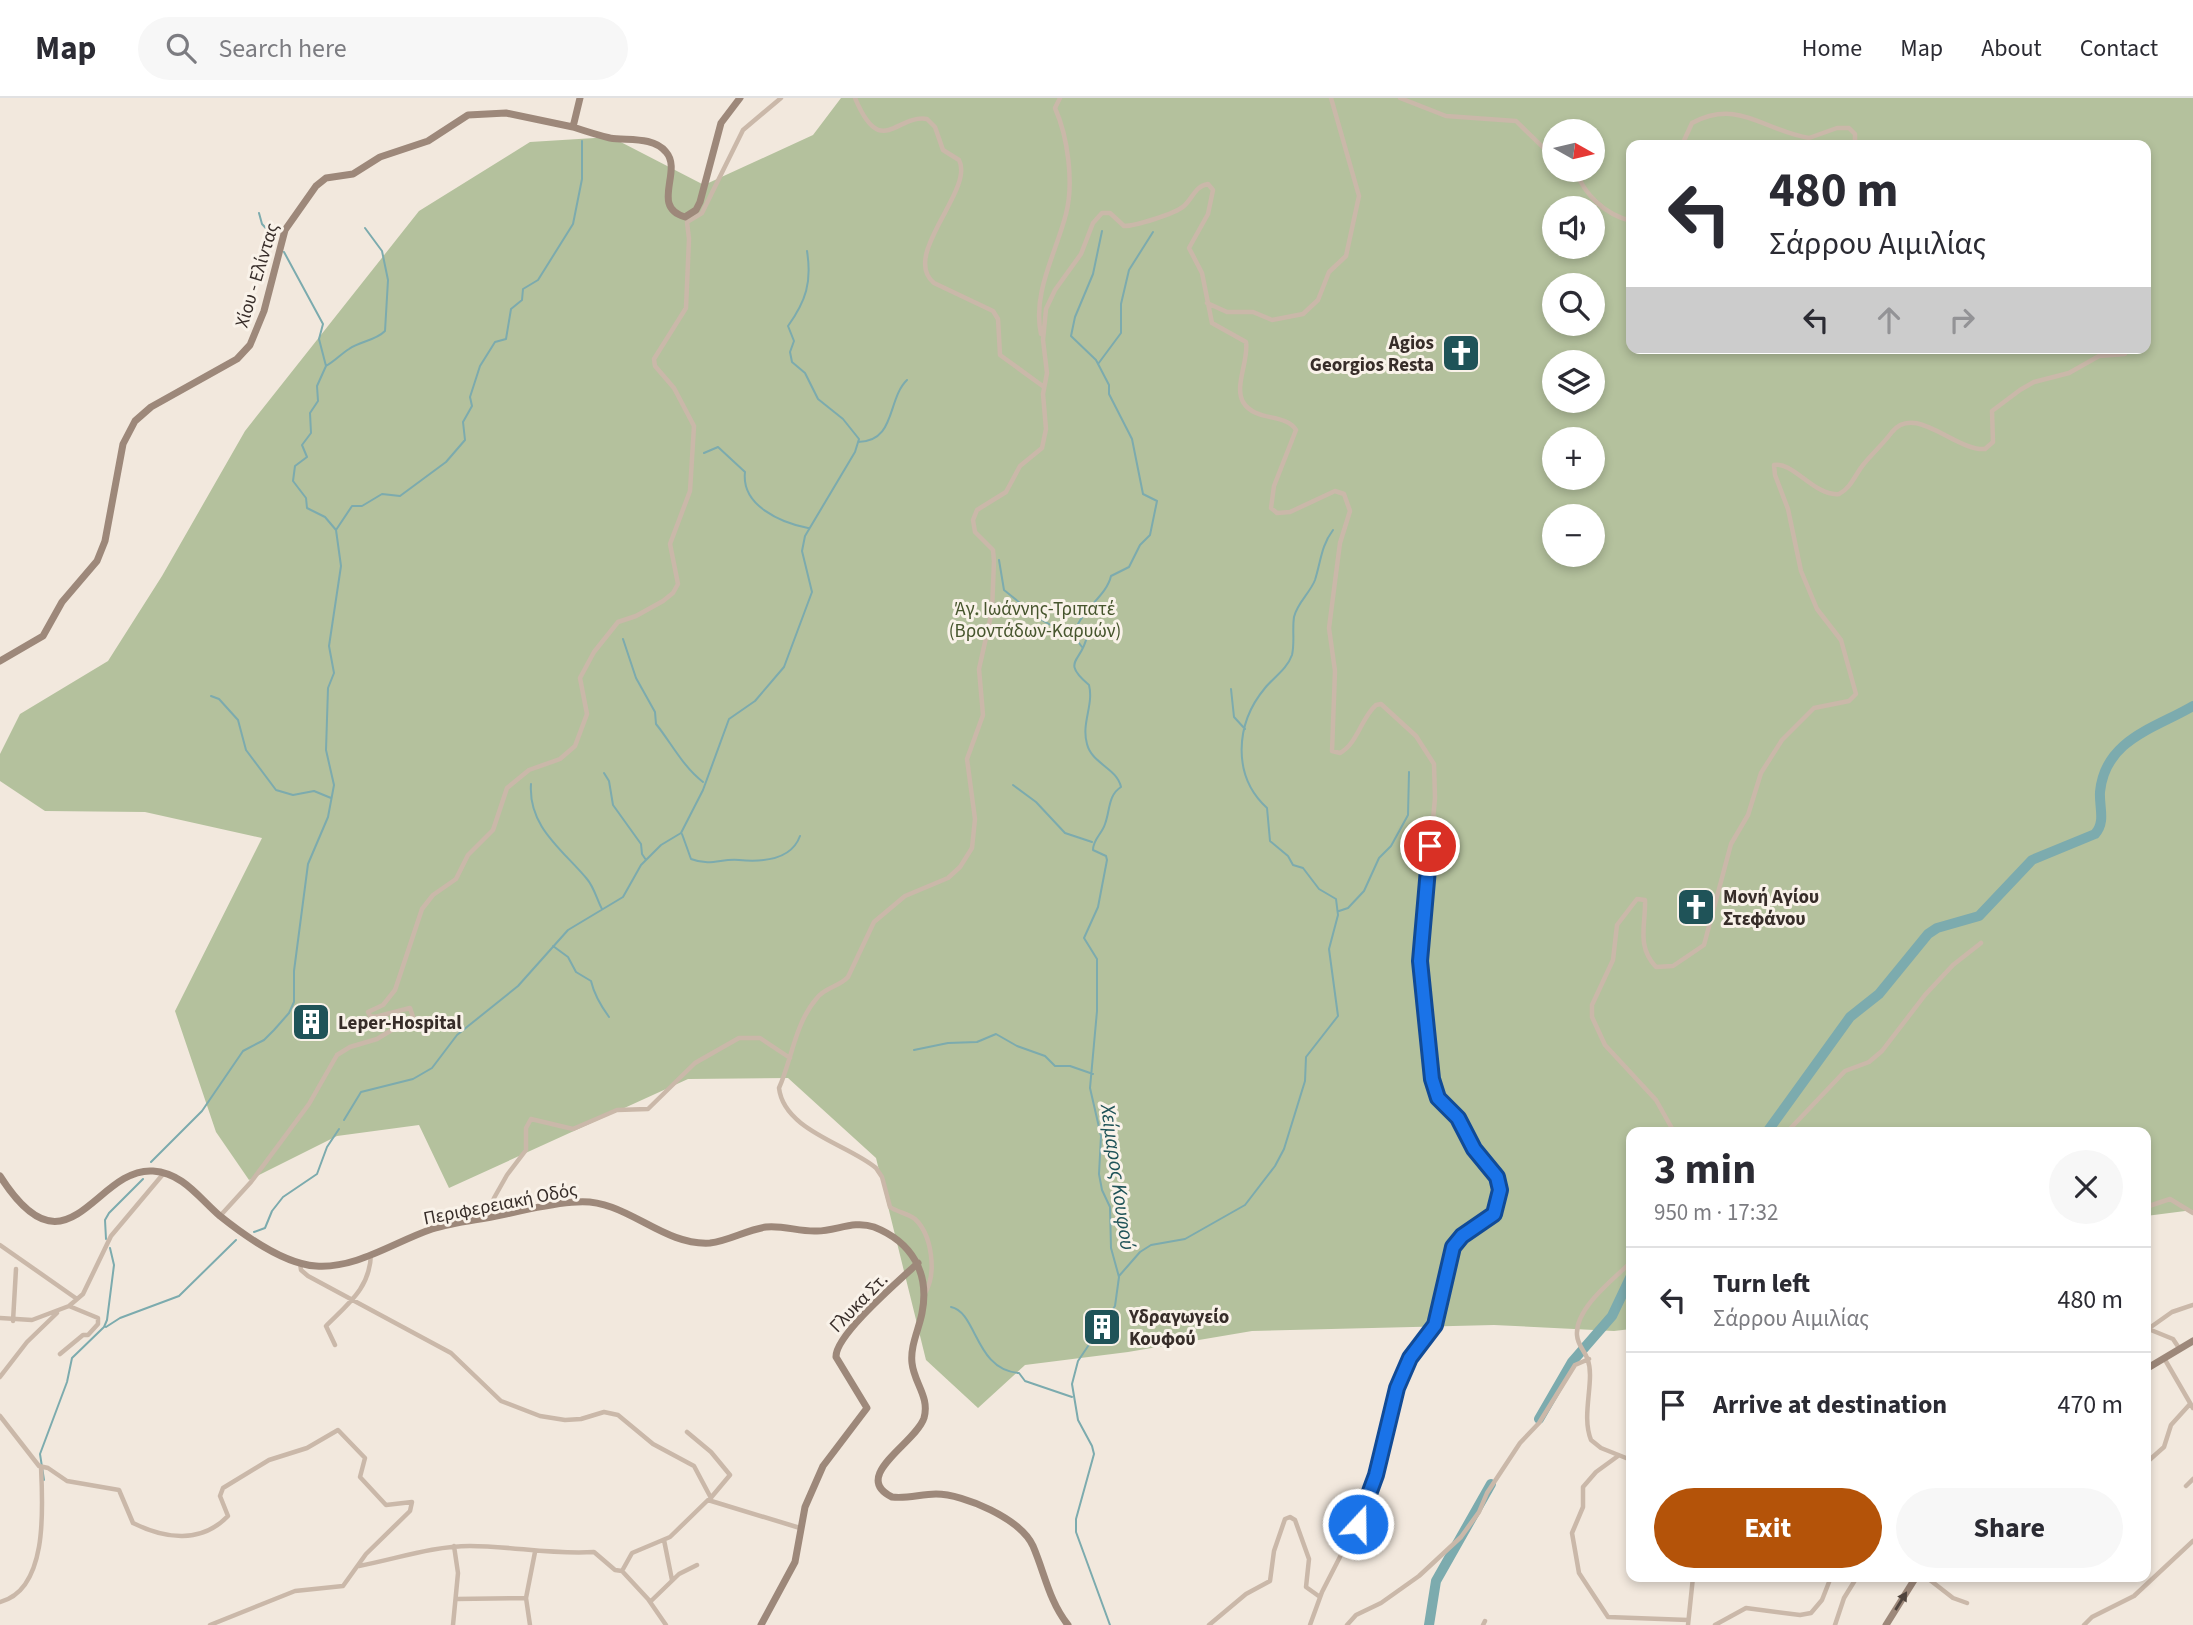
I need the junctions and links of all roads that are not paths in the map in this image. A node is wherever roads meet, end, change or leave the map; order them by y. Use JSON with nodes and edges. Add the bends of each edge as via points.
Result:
{"nodes":[{"id":1,"x":580,"y":98,"type":"edge"},
{"id":2,"x":740,"y":98,"type":"edge"},
{"id":3,"x":780,"y":98,"type":"edge"},
{"id":4,"x":855,"y":98,"type":"edge"},
{"id":5,"x":1060,"y":98,"type":"edge"},
{"id":6,"x":1331,"y":98,"type":"edge"},
{"id":7,"x":1400,"y":98,"type":"edge"},
{"id":8,"x":573,"y":127,"type":"junction"},
{"id":9,"x":1684,"y":140,"type":"edge"},
{"id":10,"x":1855,"y":140,"type":"edge"},
{"id":11,"x":1542,"y":146,"type":"edge"},
{"id":12,"x":1581,"y":182,"type":"edge"},
{"id":13,"x":1626,"y":219,"type":"edge"},
{"id":14,"x":686,"y":220,"type":"junction"},
{"id":15,"x":1207,"y":303,"type":"junction"},
{"id":16,"x":1042,"y":340,"type":"junction"},
{"id":17,"x":2124,"y":354,"type":"edge"},
{"id":18,"x":1044,"y":387,"type":"junction"},
{"id":19,"x":0,"y":661,"type":"edge"},
{"id":20,"x":1981,"y":943,"type":"dead end"},
{"id":21,"x":790,"y":1058,"type":"junction"},
{"id":22,"x":1671,"y":1127,"type":"edge"},
{"id":23,"x":1792,"y":1127,"type":"edge"},
{"id":24,"x":164,"y":1172,"type":"junction"},
{"id":25,"x":0,"y":1176,"type":"edge"},
{"id":26,"x":2151,"y":1205,"type":"edge"},
{"id":27,"x":2193,"y":1213,"type":"edge"},
{"id":28,"x":220,"y":1216,"type":"junction"},
{"id":29,"x":489,"y":1217,"type":"junction"},
{"id":30,"x":0,"y":1245,"type":"edge"},
{"id":31,"x":371,"y":1253,"type":"junction"},
{"id":32,"x":918,"y":1263,"type":"junction"},
{"id":33,"x":300,"y":1264,"type":"junction"},
{"id":34,"x":1626,"y":1268,"type":"edge"},
{"id":35,"x":16,"y":1269,"type":"dead end"},
{"id":36,"x":925,"y":1293,"type":"junction"},
{"id":37,"x":77,"y":1299,"type":"junction"},
{"id":38,"x":352,"y":1300,"type":"junction"},
{"id":39,"x":69,"y":1306,"type":"junction"},
{"id":40,"x":2193,"y":1306,"type":"edge"},
{"id":41,"x":61,"y":1310,"type":"junction"},
{"id":42,"x":0,"y":1318,"type":"edge"},
{"id":43,"x":13,"y":1321,"type":"junction"},
{"id":44,"x":2151,"y":1325,"type":"edge"},
{"id":45,"x":2151,"y":1330,"type":"edge"},
{"id":46,"x":2193,"y":1341,"type":"edge"},
{"id":47,"x":335,"y":1345,"type":"dead end"},
{"id":48,"x":2179,"y":1348,"type":"junction"},
{"id":49,"x":60,"y":1354,"type":"dead end"},
{"id":50,"x":1588,"y":1356,"type":"junction"},
{"id":51,"x":2164,"y":1357,"type":"junction"},
{"id":52,"x":2151,"y":1366,"type":"edge"},
{"id":53,"x":0,"y":1377,"type":"edge"},
{"id":54,"x":2192,"y":1406,"type":"edge"},
{"id":55,"x":0,"y":1416,"type":"edge"},
{"id":56,"x":687,"y":1432,"type":"dead end"},
{"id":57,"x":1618,"y":1456,"type":"junction"},
{"id":58,"x":1626,"y":1458,"type":"edge"},
{"id":59,"x":2151,"y":1459,"type":"edge"},
{"id":60,"x":44,"y":1467,"type":"junction"},
{"id":61,"x":2193,"y":1479,"type":"edge"},
{"id":62,"x":2186,"y":1486,"type":"dead end"},
{"id":63,"x":709,"y":1499,"type":"junction"},
{"id":64,"x":800,"y":1528,"type":"junction"},
{"id":65,"x":664,"y":1540,"type":"junction"},
{"id":66,"x":2193,"y":1541,"type":"edge"},
{"id":67,"x":454,"y":1546,"type":"junction"},
{"id":68,"x":535,"y":1552,"type":"junction"},
{"id":69,"x":697,"y":1565,"type":"dead end"},
{"id":70,"x":359,"y":1566,"type":"junction"},
{"id":71,"x":622,"y":1571,"type":"junction"},
{"id":72,"x":672,"y":1580,"type":"junction"},
{"id":73,"x":2151,"y":1580,"type":"edge"},
{"id":74,"x":1692,"y":1582,"type":"edge"},
{"id":75,"x":1829,"y":1582,"type":"edge"},
{"id":76,"x":1854,"y":1582,"type":"edge"},
{"id":77,"x":1912,"y":1582,"type":"edge"},
{"id":78,"x":1932,"y":1582,"type":"edge"},
{"id":79,"x":2149,"y":1582,"type":"edge"},
{"id":80,"x":1320,"y":1597,"type":"junction"},
{"id":81,"x":526,"y":1598,"type":"junction"},
{"id":82,"x":456,"y":1599,"type":"junction"},
{"id":83,"x":650,"y":1601,"type":"junction"},
{"id":84,"x":0,"y":1602,"type":"edge"},
{"id":85,"x":1967,"y":1603,"type":"dead end"},
{"id":86,"x":1688,"y":1623,"type":"edge"},
{"id":87,"x":528,"y":1624,"type":"edge"},
{"id":88,"x":210,"y":1625,"type":"edge"},
{"id":89,"x":453,"y":1625,"type":"edge"},
{"id":90,"x":666,"y":1625,"type":"edge"},
{"id":91,"x":761,"y":1625,"type":"edge"},
{"id":92,"x":1068,"y":1625,"type":"edge"},
{"id":93,"x":1209,"y":1625,"type":"edge"},
{"id":94,"x":1310,"y":1625,"type":"edge"},
{"id":95,"x":1347,"y":1625,"type":"edge"},
{"id":96,"x":1715,"y":1625,"type":"edge"},
{"id":97,"x":1835,"y":1625,"type":"edge"},
{"id":98,"x":1886,"y":1625,"type":"edge"},
{"id":99,"x":2084,"y":1625,"type":"edge"}],
"edges":[{"from":1,"to":8,"type":"main road"},
{"from":2,"to":14,"type":"main road","via":[[721,123],[700,202]]},
{"from":3,"to":14,"type":"street","via":[[747,125],[702,213]]},
{"from":4,"to":18,"type":"street","via":[[867,122],[878,129],[895,130],[927,119],[943,150],[959,160],[962,176],[937,225],[926,262],[928,276],[993,311],[998,320],[1000,355]]},
{"from":5,"to":16,"type":"street","via":[[1055,108],[1065,132],[1068,204],[1039,300]]},
{"from":6,"to":15,"type":"street","via":[[1359,196],[1346,256],[1328,272],[1318,300],[1303,314],[1272,320],[1253,312],[1227,312]]},
{"from":7,"to":11,"type":"street","via":[[1446,116],[1516,121]]},
{"from":8,"to":14,"type":"main road","name":"Χίου - Ελίντας","via":[[663,149],[671,162],[668,202]]},
{"from":8,"to":19,"type":"main road","name":"Χίου - Ελίντας","via":[[506,113],[468,115],[428,141],[380,157],[353,174],[326,178],[313,189],[285,230],[250,345],[237,359],[151,407],[135,421],[123,444],[97,561],[62,601],[43,636]]},
{"from":9,"to":10,"type":"street","via":[[1692,123],[1727,111],[1809,138],[1849,128]]},
{"from":12,"to":13,"type":"street","via":[[1588,195]]},
{"from":14,"to":28,"type":"street","via":[[690,239],[685,308],[654,359],[694,426],[690,491],[670,544],[677,587],[653,607],[619,621],[608,633],[581,674],[587,714],[575,746],[560,759],[531,769],[509,785],[494,830],[468,855],[456,879],[422,909],[400,981],[383,1005],[368,1012],[375,1017],[410,1008],[413,1017],[377,1039],[337,1055],[309,1104]]},
{"from":15,"to":16,"type":"street","via":[[1201,270],[1189,248],[1210,208],[1213,192],[1208,184],[1175,212],[1132,225],[1123,225],[1110,212],[1099,215],[1081,254],[1051,297]]},
{"from":15,"to":80,"type":"street","via":[[1214,326],[1246,342],[1241,389],[1245,405],[1255,414],[1295,429],[1274,486],[1273,511],[1287,513],[1335,491],[1349,502],[1329,628],[1335,671],[1332,751],[1340,753],[1347,748],[1378,704],[1410,729],[1434,764],[1420,961],[1432,1079],[1438,1098],[1458,1118],[1500,1186],[1494,1214],[1453,1247],[1435,1325],[1404,1372],[1364,1510]]},
{"from":16,"to":18,"type":"street","via":[[1047,373]]},
{"from":17,"to":22,"type":"street","via":[[2102,355],[2069,373],[2034,382],[1995,407],[1991,414],[1993,442],[1985,449],[1966,447],[1907,421],[1897,426],[1839,494],[1824,492],[1784,466],[1774,465],[1801,571],[1817,609],[1841,640],[1856,694],[1846,702],[1814,708],[1788,732],[1767,762],[1748,815],[1731,844],[1702,947],[1670,967],[1654,967],[1642,937],[1642,899],[1637,899],[1617,926],[1613,960],[1592,1005],[1594,1027],[1656,1100]]},
{"from":18,"to":21,"type":"street","via":[[1046,429],[1041,449],[1020,466],[1006,492],[979,509],[973,520],[975,532],[993,550],[994,561],[992,611],[979,669],[982,721],[967,759],[975,819],[972,848],[948,878],[905,896],[870,925],[848,977],[824,991],[810,1007]]},
{"from":20,"to":23,"type":"street","via":[[1925,995],[1882,1051],[1845,1071]]},
{"from":21,"to":29,"type":"street","via":[[760,1038],[738,1038],[695,1063],[648,1110],[617,1110],[573,1129],[531,1119],[526,1128],[526,1150],[494,1198]]},
{"from":21,"to":36,"type":"street","via":[[779,1091],[794,1114],[819,1137],[876,1168],[890,1207],[912,1217],[923,1229],[931,1278]]},
{"from":24,"to":25,"type":"main road","via":[[132,1174],[82,1213],[61,1220],[26,1210]]},
{"from":24,"to":28,"type":"main road","name":"Περιφερειακή Οδός","via":[[182,1180]]},
{"from":24,"to":37,"type":"street","via":[[111,1236]]},
{"from":26,"to":27,"type":"street","via":[[2170,1199]]},
{"from":28,"to":33,"type":"main road","name":"Περιφερειακή Οδός"},
{"from":29,"to":31,"type":"main road","name":"Περιφερειακή Οδός","via":[[434,1228]]},
{"from":29,"to":32,"type":"main road","name":"Περιφερειακή Οδός","via":[[570,1202],[600,1203],[676,1237],[703,1243],[770,1227],[815,1231],[860,1224],[896,1240]]},
{"from":30,"to":37,"type":"street"},
{"from":31,"to":33,"type":"main road","name":"Περιφερειακή Οδός","via":[[332,1266]]},
{"from":31,"to":38,"type":"street","via":[[366,1283]]},
{"from":32,"to":36,"type":"main road"},
{"from":32,"to":64,"type":"main road","name":"Γλυκα Στ.","via":[[863,1314],[837,1348],[836,1357],[867,1408],[823,1466]]},
{"from":33,"to":38,"type":"street","via":[[308,1276]]},
{"from":34,"to":50,"type":"street","via":[[1581,1319],[1577,1335]]},
{"from":35,"to":43,"type":"street"},
{"from":36,"to":92,"type":"main road","via":[[912,1356],[925,1400],[924,1418],[916,1434],[882,1466],[877,1480],[880,1487],[892,1497],[936,1494],[962,1499],[1015,1524],[1031,1542],[1049,1595]]},
{"from":37,"to":39,"type":"street"},
{"from":38,"to":47,"type":"street","via":[[326,1326]]},
{"from":38,"to":63,"type":"street","via":[[451,1353],[501,1401],[565,1420],[615,1413],[653,1444],[694,1466]]},
{"from":39,"to":41,"type":"street"},
{"from":39,"to":49,"type":"street","via":[[98,1318],[98,1324]]},
{"from":40,"to":44,"type":"street"},
{"from":41,"to":43,"type":"street"},
{"from":41,"to":53,"type":"street","via":[[27,1342]]},
{"from":42,"to":43,"type":"street"},
{"from":45,"to":48,"type":"street","via":[[2173,1339]]},
{"from":46,"to":48,"type":"main road"},
{"from":48,"to":51,"type":"main road"},
{"from":50,"to":57,"type":"street","via":[[1589,1436],[1595,1446]]},
{"from":50,"to":95,"type":"street","via":[[1575,1365],[1461,1536],[1419,1576]]},
{"from":51,"to":52,"type":"main road"},
{"from":51,"to":54,"type":"street"},
{"from":54,"to":59,"type":"street","via":[[2171,1425],[2164,1447]]},
{"from":55,"to":60,"type":"street"},
{"from":56,"to":63,"type":"street","via":[[730,1475]]},
{"from":57,"to":58,"type":"street"},
{"from":57,"to":86,"type":"street","via":[[1583,1488],[1583,1507],[1572,1533],[1577,1570],[1608,1617]]},
{"from":60,"to":70,"type":"street","via":[[67,1481],[119,1490],[135,1524],[161,1535],[190,1536],[209,1532],[228,1517],[220,1494],[225,1486],[334,1431],[344,1433],[365,1458],[361,1479],[381,1502],[410,1500],[413,1504]]},
{"from":60,"to":84,"type":"street","via":[[34,1568],[18,1595]]},
{"from":61,"to":62,"type":"street"},
{"from":63,"to":64,"type":"street"},
{"from":63,"to":65,"type":"street"},
{"from":64,"to":91,"type":"main road","name":"Γλυκα Στ.","via":[[795,1562]]},
{"from":65,"to":71,"type":"street","via":[[635,1550]]},
{"from":65,"to":72,"type":"street"},
{"from":66,"to":73,"type":"street"},
{"from":67,"to":68,"type":"street"},
{"from":67,"to":70,"type":"street"},
{"from":67,"to":82,"type":"street"},
{"from":68,"to":71,"type":"street","via":[[596,1552]]},
{"from":68,"to":81,"type":"street"},
{"from":69,"to":72,"type":"street"},
{"from":70,"to":88,"type":"street","via":[[341,1587],[295,1591]]},
{"from":71,"to":83,"type":"street"},
{"from":72,"to":83,"type":"street"},
{"from":74,"to":86,"type":"street"},
{"from":75,"to":96,"type":"street","via":[[1811,1613],[1746,1608]]},
{"from":76,"to":97,"type":"street"},
{"from":98,"to":77,"type":"main road","one_way":true},
{"from":78,"to":85,"type":"street"},
{"from":79,"to":99,"type":"street"},
{"from":80,"to":93,"type":"street","via":[[1306,1587],[1310,1559],[1290,1517],[1274,1551],[1270,1581]]},
{"from":80,"to":94,"type":"street"},
{"from":81,"to":82,"type":"street"},
{"from":81,"to":87,"type":"street"},
{"from":82,"to":89,"type":"street"},
{"from":83,"to":90,"type":"street"}]}
